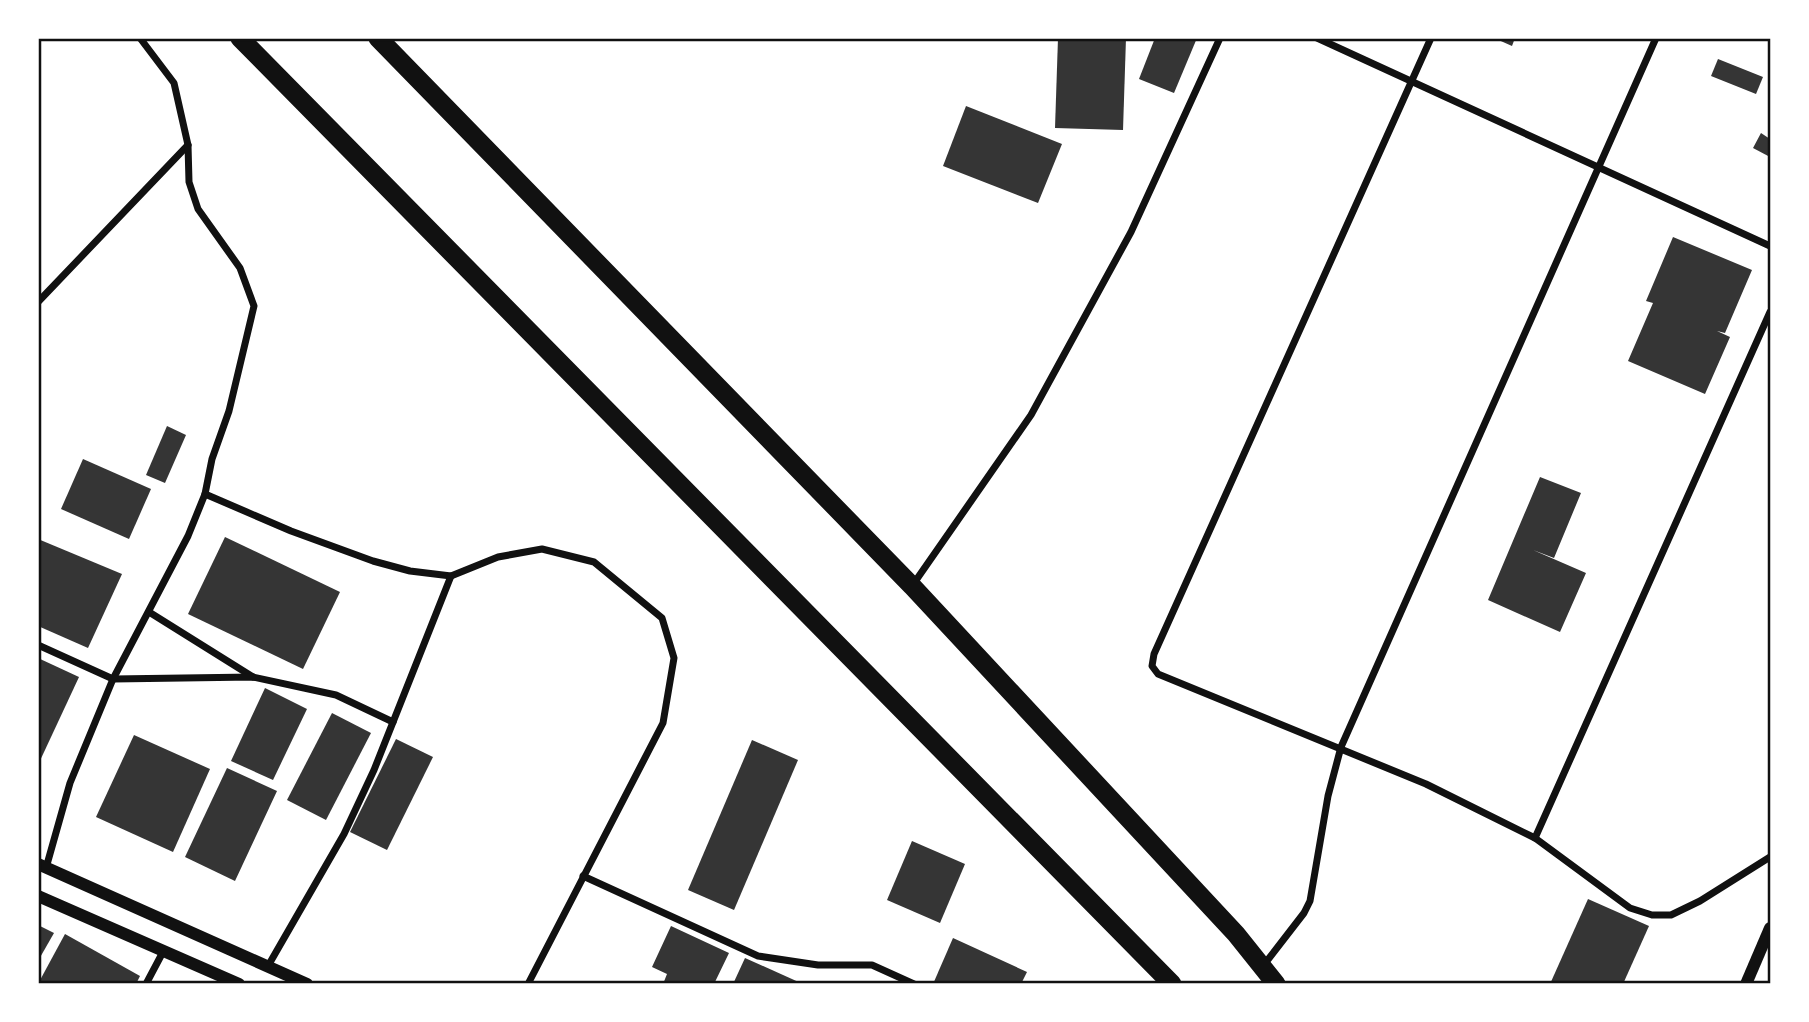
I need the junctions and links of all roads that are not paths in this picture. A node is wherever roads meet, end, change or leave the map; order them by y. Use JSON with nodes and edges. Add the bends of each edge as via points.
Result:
{"nodes":[{"id":1,"x":140,"y":38,"type":"edge"},
{"id":2,"x":240,"y":38,"type":"edge"},
{"id":3,"x":378,"y":38,"type":"edge"},
{"id":4,"x":1220,"y":38,"type":"edge"},
{"id":5,"x":1317,"y":38,"type":"edge"},
{"id":6,"x":1431,"y":38,"type":"edge"},
{"id":7,"x":1656,"y":38,"type":"edge"},
{"id":8,"x":1413,"y":80,"type":"junction"},
{"id":9,"x":188,"y":145,"type":"junction"},
{"id":10,"x":1599,"y":166,"type":"junction"},
{"id":11,"x":1770,"y":246,"type":"edge"},
{"id":12,"x":38,"y":302,"type":"edge"},
{"id":13,"x":1770,"y":312,"type":"edge"},
{"id":14,"x":205,"y":494,"type":"junction"},
{"id":15,"x":451,"y":576,"type":"junction"},
{"id":16,"x":912,"y":586,"type":"junction"},
{"id":17,"x":149,"y":612,"type":"junction"},
{"id":18,"x":38,"y":645,"type":"edge"},
{"id":19,"x":253,"y":677,"type":"junction"},
{"id":20,"x":113,"y":679,"type":"junction"},
{"id":21,"x":393,"y":722,"type":"junction"},
{"id":22,"x":1341,"y":747,"type":"junction"},
{"id":23,"x":1535,"y":838,"type":"junction"},
{"id":24,"x":1770,"y":858,"type":"edge"},
{"id":25,"x":42,"y":866,"type":"edge"},
{"id":26,"x":583,"y":876,"type":"junction"},
{"id":27,"x":38,"y":896,"type":"edge"},
{"id":28,"x":1770,"y":928,"type":"edge"},
{"id":29,"x":1768,"y":944,"type":"edge"},
{"id":30,"x":164,"y":950,"type":"junction"},
{"id":31,"x":268,"y":966,"type":"junction"},
{"id":32,"x":1262,"y":966,"type":"junction"},
{"id":33,"x":146,"y":984,"type":"edge"},
{"id":34,"x":239,"y":984,"type":"edge"},
{"id":35,"x":307,"y":984,"type":"edge"},
{"id":36,"x":528,"y":984,"type":"edge"},
{"id":37,"x":914,"y":984,"type":"edge"},
{"id":38,"x":1172,"y":984,"type":"edge"},
{"id":39,"x":1276,"y":984,"type":"edge"},
{"id":40,"x":1746,"y":984,"type":"edge"}],
"edges":[{"from":1,"to":9,"type":"street","via":[[174,83]]},
{"from":2,"to":38,"type":"highway"},
{"from":3,"to":16,"type":"highway"},
{"from":4,"to":16,"type":"street","via":[[1131,232],[1031,415]]},
{"from":5,"to":8,"type":"street"},
{"from":6,"to":8,"type":"street"},
{"from":7,"to":10,"type":"street"},
{"from":8,"to":10,"type":"street"},
{"from":8,"to":22,"type":"street","via":[[1152,666],[1158,674]]},
{"from":9,"to":12,"type":"street"},
{"from":9,"to":14,"type":"street","via":[[189,182],[198,209],[240,268],[254,306]]},
{"from":10,"to":11,"type":"street"},
{"from":10,"to":22,"type":"street"},
{"from":13,"to":23,"type":"street"},
{"from":14,"to":15,"type":"street","via":[[373,561]]},
{"from":14,"to":17,"type":"street"},
{"from":15,"to":21,"type":"street"},
{"from":15,"to":26,"type":"street","via":[[498,557],[542,549],[594,562],[662,618],[674,658],[663,723]]},
{"from":16,"to":32,"type":"highway"},
{"from":17,"to":19,"type":"street"},
{"from":17,"to":20,"type":"street"},
{"from":18,"to":20,"type":"street"},
{"from":19,"to":20,"type":"street"},
{"from":19,"to":21,"type":"street","via":[[336,695]]},
{"from":20,"to":25,"type":"street"},
{"from":21,"to":31,"type":"street","via":[[344,834]]},
{"from":22,"to":23,"type":"street"},
{"from":22,"to":32,"type":"street","via":[[1310,901]]},
{"from":23,"to":24,"type":"street","via":[[1630,908],[1652,915],[1671,915],[1700,901]]},
{"from":25,"to":31,"type":"street"},
{"from":26,"to":36,"type":"street"},
{"from":26,"to":37,"type":"street","via":[[758,956],[818,965],[872,965]]},
{"from":27,"to":30,"type":"street"},
{"from":28,"to":29,"type":"street"},
{"from":29,"to":40,"type":"street"},
{"from":30,"to":33,"type":"street"},
{"from":30,"to":34,"type":"street"},
{"from":31,"to":35,"type":"street"},
{"from":32,"to":39,"type":"highway"}]}
